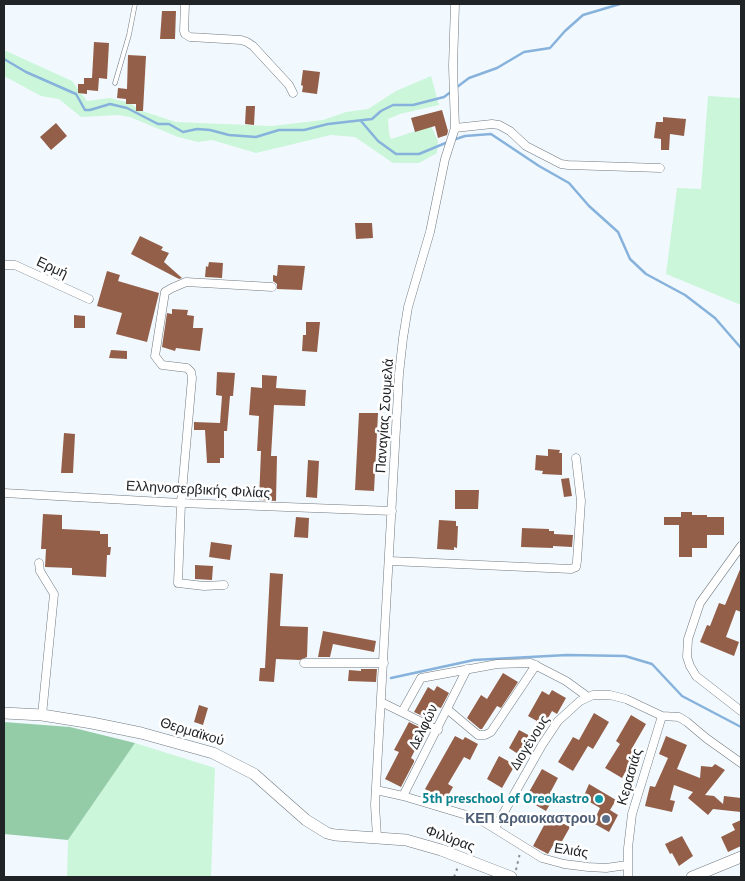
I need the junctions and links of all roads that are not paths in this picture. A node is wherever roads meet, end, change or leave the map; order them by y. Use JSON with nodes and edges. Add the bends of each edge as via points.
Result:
{"nodes":[{"id":1,"x":135,"y":4,"type":"edge"},
{"id":2,"x":185,"y":4,"type":"edge"},
{"id":3,"x":455,"y":4,"type":"edge"},
{"id":4,"x":115,"y":83,"type":"dead end"},
{"id":5,"x":294,"y":93,"type":"dead end"},
{"id":6,"x":453,"y":132,"type":"junction"},
{"id":7,"x":660,"y":168,"type":"dead end"},
{"id":8,"x":4,"y":265,"type":"edge"},
{"id":9,"x":272,"y":287,"type":"dead end"},
{"id":10,"x":89,"y":299,"type":"dead end"},
{"id":11,"x":576,"y":458,"type":"dead end"},
{"id":12,"x":4,"y":493,"type":"edge"},
{"id":13,"x":181,"y":503,"type":"junction"},
{"id":14,"x":392,"y":511,"type":"junction"},
{"id":15,"x":741,"y":546,"type":"edge"},
{"id":16,"x":390,"y":562,"type":"junction"},
{"id":17,"x":39,"y":563,"type":"dead end"},
{"id":18,"x":224,"y":585,"type":"dead end"},
{"id":19,"x":304,"y":663,"type":"dead end"},
{"id":20,"x":384,"y":663,"type":"junction"},
{"id":21,"x":536,"y":665,"type":"junction"},
{"id":22,"x":467,"y":669,"type":"junction"},
{"id":23,"x":588,"y":697,"type":"junction"},
{"id":24,"x":381,"y":702,"type":"junction"},
{"id":25,"x":447,"y":709,"type":"junction"},
{"id":26,"x":741,"y":711,"type":"edge"},
{"id":27,"x":402,"y":712,"type":"junction"},
{"id":28,"x":4,"y":713,"type":"edge"},
{"id":29,"x":42,"y":715,"type":"junction"},
{"id":30,"x":662,"y":716,"type":"junction"},
{"id":31,"x":438,"y":730,"type":"junction"},
{"id":32,"x":741,"y":763,"type":"edge"},
{"id":33,"x":376,"y":790,"type":"junction"},
{"id":34,"x":403,"y":796,"type":"junction"},
{"id":35,"x":495,"y":828,"type":"junction"},
{"id":36,"x":377,"y":837,"type":"junction"},
{"id":37,"x":741,"y":858,"type":"edge"},
{"id":38,"x":627,"y":865,"type":"junction"},
{"id":39,"x":513,"y":875,"type":"edge"},
{"id":40,"x":628,"y":877,"type":"edge"},
{"id":41,"x":692,"y":877,"type":"edge"}],
"edges":[{"from":1,"to":4,"type":"lane"},
{"from":2,"to":5,"type":"street","via":[[185,34],[247,42]]},
{"from":3,"to":6,"type":"street","name":"Παναγίας Σουμελά"},
{"from":6,"to":7,"type":"street","via":[[499,125],[526,146],[561,164]]},
{"from":6,"to":14,"type":"street","name":"Παναγίας Σουμελά","via":[[406,320]]},
{"from":8,"to":10,"type":"street","name":"Ερμή","via":[[15,265]]},
{"from":9,"to":13,"type":"street","via":[[186,282],[166,292],[155,356],[162,365],[187,368],[192,378]]},
{"from":11,"to":16,"type":"street","via":[[581,501],[576,567]]},
{"from":12,"to":13,"type":"street","name":"Ελληνοσερβικής Φιλίας"},
{"from":13,"to":14,"type":"street","name":"Ελληνοσερβικής Φιλίας"},
{"from":13,"to":18,"type":"street","via":[[178,583]]},
{"from":14,"to":16,"type":"street","name":"Παναγίας Σουμελά"},
{"from":15,"to":26,"type":"street","via":[[700,603],[688,639],[687,657],[696,676]]},
{"from":16,"to":20,"type":"street","name":"Παναγίας Σουμελά"},
{"from":17,"to":29,"type":"street","via":[[40,571],[54,594]]},
{"from":19,"to":20,"type":"street"},
{"from":20,"to":24,"type":"street","name":"Παναγίας Σουμελά"},
{"from":21,"to":22,"type":"street","via":[[527,662]]},
{"from":21,"to":23,"type":"street"},
{"from":21,"to":25,"type":"street","via":[[491,732],[485,735],[478,735]]},
{"from":22,"to":25,"type":"street","name":"Δελφών"},
{"from":22,"to":27,"type":"street","via":[[421,678]]},
{"from":23,"to":30,"type":"street","via":[[603,695],[626,699]]},
{"from":23,"to":35,"type":"street","name":"Διογένους","via":[[558,721]]},
{"from":24,"to":27,"type":"street"},
{"from":24,"to":33,"type":"street","name":"Παναγίας Σουμελά"},
{"from":25,"to":31,"type":"street","name":"Δελφών"},
{"from":27,"to":31,"type":"street"},
{"from":28,"to":29,"type":"street","name":"Θερμαϊκού"},
{"from":29,"to":36,"type":"street","name":"Θερμαϊκού","via":[[141,733],[213,752],[254,774],[319,829],[335,835]]},
{"from":30,"to":32,"type":"street","via":[[679,717]]},
{"from":30,"to":38,"type":"street","name":"Κερασιάς","via":[[632,814]]},
{"from":31,"to":34,"type":"street","name":"Δελφών"},
{"from":33,"to":34,"type":"street","name":"Ελιάς"},
{"from":33,"to":36,"type":"street","name":"Παναγίας Σουμελά"},
{"from":34,"to":35,"type":"street","name":"Ελιάς","via":[[473,817]]},
{"from":35,"to":38,"type":"street","name":"Ελιάς","via":[[542,858],[564,864],[606,868]]},
{"from":36,"to":39,"type":"street","name":"Φιλύρας","via":[[421,844]]},
{"from":37,"to":41,"type":"street"},
{"from":38,"to":40,"type":"street","name":"Κερασιάς"}]}
